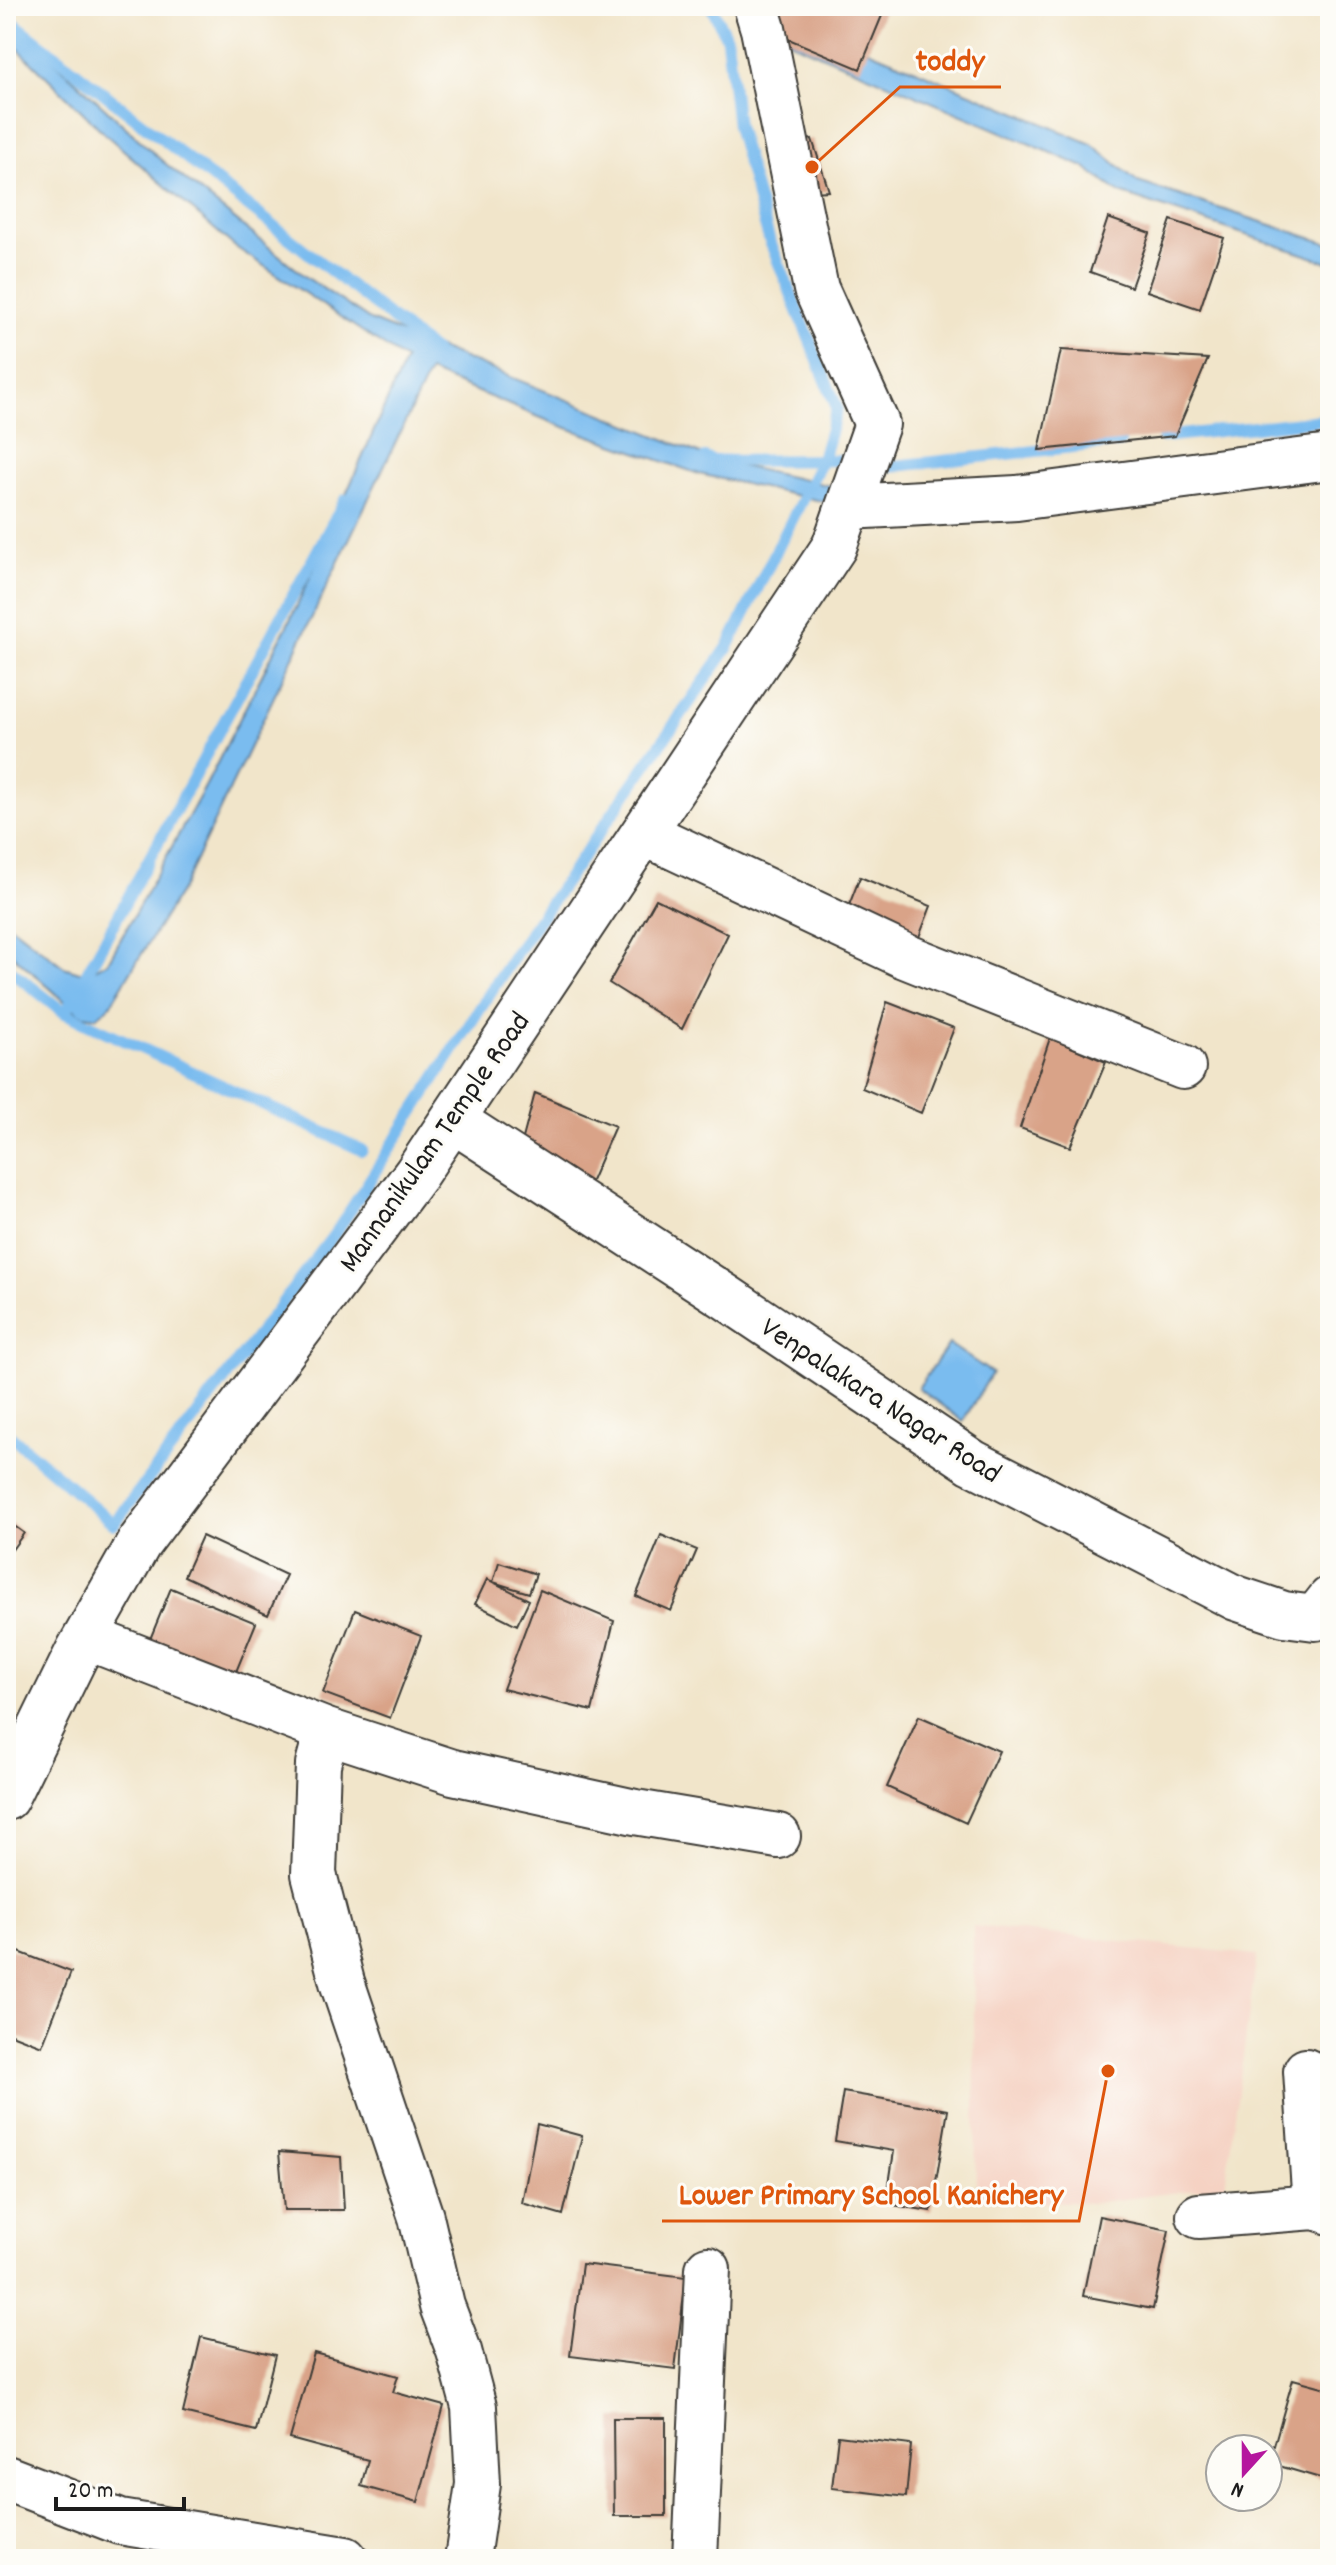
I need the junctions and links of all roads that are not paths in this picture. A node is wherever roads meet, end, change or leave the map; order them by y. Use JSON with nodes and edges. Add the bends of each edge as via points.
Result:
{"nodes":[{"id":1,"x":756,"y":6,"type":"edge"},
{"id":2,"x":1330,"y":457,"type":"edge"},
{"id":3,"x":853,"y":494,"type":"junction"},
{"id":4,"x":644,"y":833,"type":"junction"},
{"id":5,"x":1183,"y":1067,"type":"dead end"},
{"id":6,"x":453,"y":1120,"type":"junction"},
{"id":7,"x":1330,"y":1599,"type":"edge"},
{"id":8,"x":86,"y":1637,"type":"junction"},
{"id":9,"x":327,"y":1731,"type":"junction"},
{"id":10,"x":6,"y":1798,"type":"edge"},
{"id":11,"x":778,"y":1836,"type":"dead end"},
{"id":12,"x":1306,"y":2071,"type":"dead end"},
{"id":13,"x":1322,"y":2210,"type":"edge"},
{"id":14,"x":1199,"y":2216,"type":"dead end"},
{"id":15,"x":708,"y":2269,"type":"dead end"},
{"id":16,"x":6,"y":2478,"type":"edge"},
{"id":17,"x":345,"y":2559,"type":"edge"},
{"id":18,"x":467,"y":2559,"type":"edge"},
{"id":19,"x":695,"y":2559,"type":"edge"}],
"edges":[{"from":1,"to":3,"type":"street","name":"Mannanikulam Temple Road","via":[[816,289],[877,424]]},
{"from":2,"to":3,"type":"street","via":[[1017,498]]},
{"from":3,"to":4,"type":"street","name":"Mannanikulam Temple Road","via":[[834,547]]},
{"from":4,"to":5,"type":"street","via":[[905,956]]},
{"from":4,"to":6,"type":"street","name":"Mannanikulam Temple Road"},
{"from":6,"to":7,"type":"street","name":"Venpalakara Nagar Road","via":[[972,1462],[1236,1598],[1315,1618]]},
{"from":6,"to":8,"type":"street","name":"Mannanikulam Temple Road","via":[[139,1543]]},
{"from":8,"to":9,"type":"street"},
{"from":8,"to":10,"type":"street","name":"Mannanikulam Temple Road"},
{"from":9,"to":11,"type":"street","via":[[453,1772],[635,1812]]},
{"from":9,"to":18,"type":"street","via":[[318,1764],[314,1874],[342,1982],[421,2217],[474,2407],[478,2484]]},
{"from":12,"to":13,"type":"street"},
{"from":13,"to":14,"type":"street"},
{"from":15,"to":19,"type":"street"},
{"from":16,"to":17,"type":"street","via":[[120,2522]]}]}
